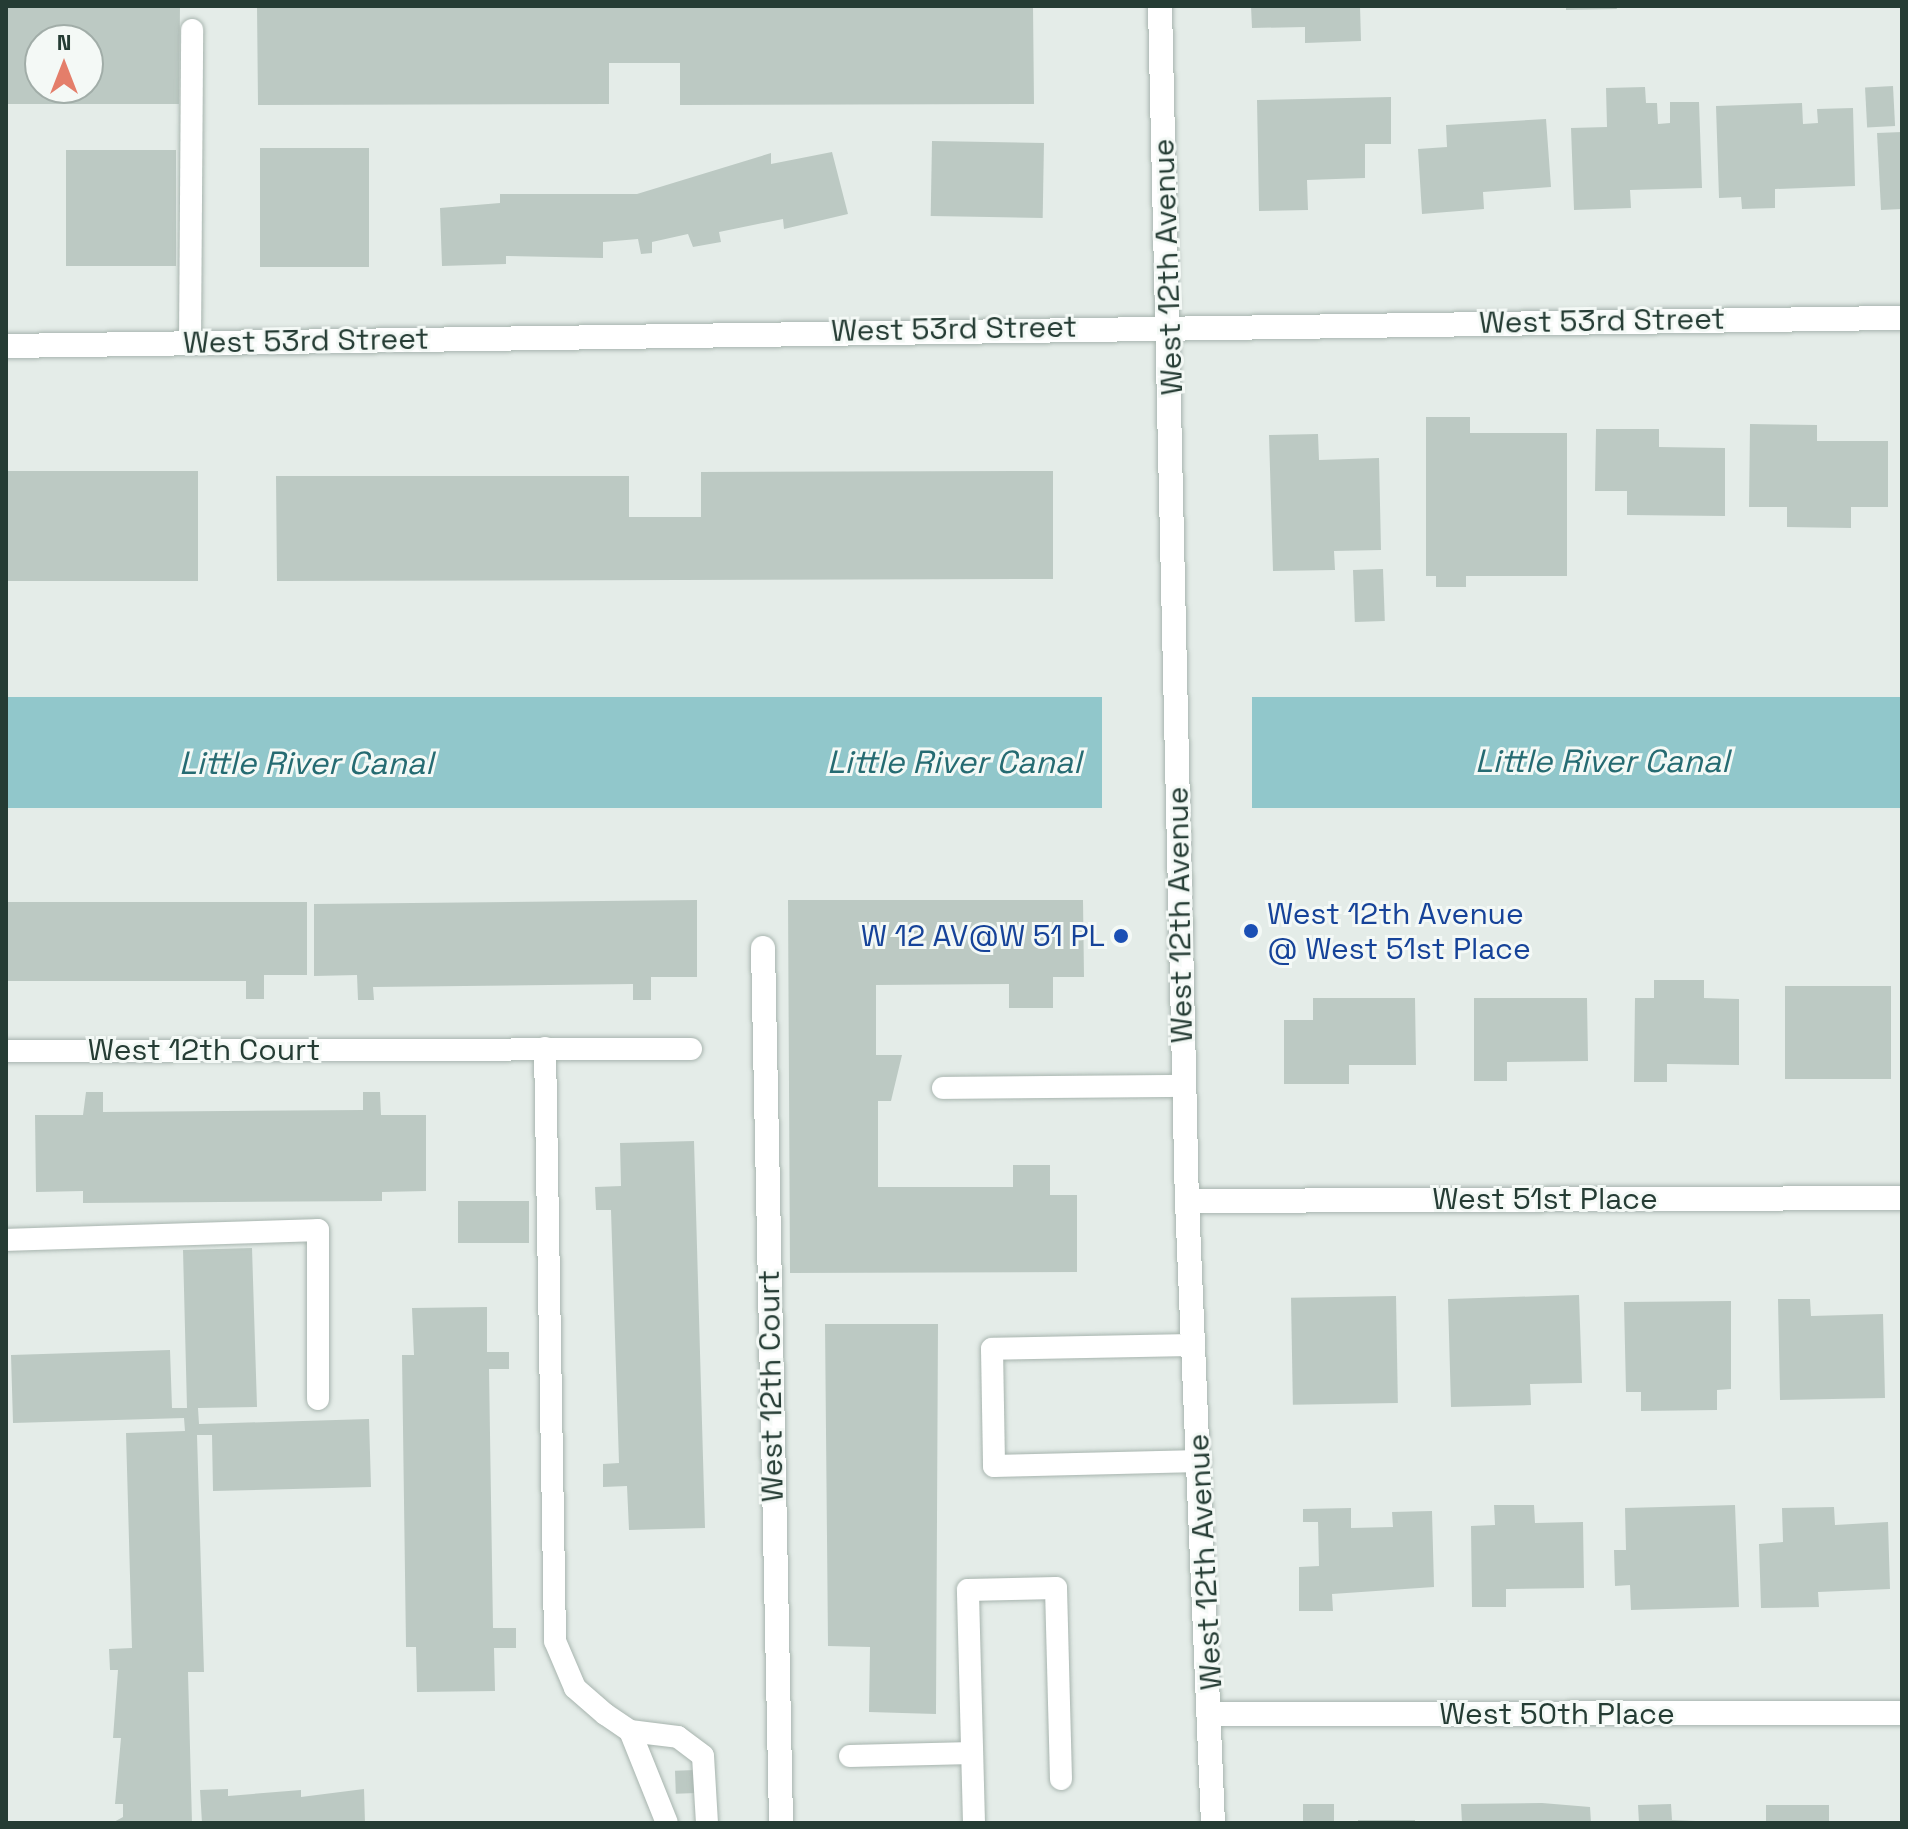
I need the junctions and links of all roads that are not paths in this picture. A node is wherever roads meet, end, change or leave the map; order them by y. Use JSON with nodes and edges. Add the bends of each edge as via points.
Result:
{"nodes":[{"id":1,"x":1160,"y":6,"type":"edge"},
{"id":2,"x":192,"y":30,"type":"dead end"},
{"id":3,"x":1902,"y":318,"type":"edge"},
{"id":4,"x":1171,"y":325,"type":"junction"},
{"id":5,"x":190,"y":343,"type":"junction"},
{"id":6,"x":6,"y":346,"type":"edge"},
{"id":7,"x":763,"y":948,"type":"dead end"},
{"id":8,"x":545,"y":1048,"type":"junction"},
{"id":9,"x":691,"y":1049,"type":"dead end"},
{"id":10,"x":6,"y":1051,"type":"edge"},
{"id":11,"x":1184,"y":1086,"type":"junction"},
{"id":12,"x":943,"y":1088,"type":"dead end"},
{"id":13,"x":1902,"y":1198,"type":"edge"},
{"id":14,"x":1187,"y":1201,"type":"junction"},
{"id":15,"x":6,"y":1240,"type":"edge"},
{"id":16,"x":1194,"y":1345,"type":"junction"},
{"id":17,"x":318,"y":1399,"type":"dead end"},
{"id":18,"x":1200,"y":1461,"type":"junction"},
{"id":19,"x":1902,"y":1713,"type":"edge"},
{"id":20,"x":1212,"y":1714,"type":"junction"},
{"id":21,"x":630,"y":1731,"type":"junction"},
{"id":22,"x":972,"y":1753,"type":"junction"},
{"id":23,"x":850,"y":1756,"type":"dead end"},
{"id":24,"x":1061,"y":1779,"type":"dead end"},
{"id":25,"x":667,"y":1823,"type":"edge"},
{"id":26,"x":707,"y":1823,"type":"edge"},
{"id":27,"x":781,"y":1823,"type":"edge"},
{"id":28,"x":974,"y":1823,"type":"edge"},
{"id":29,"x":1213,"y":1823,"type":"edge"}],
"edges":[{"from":1,"to":4,"type":"street","name":"West 12th Avenue"},
{"from":2,"to":5,"type":"lane"},
{"from":3,"to":4,"type":"street","name":"West 53rd Street"},
{"from":4,"to":5,"type":"street","name":"West 53rd Street"},
{"from":4,"to":11,"type":"street","name":"West 12th Avenue"},
{"from":5,"to":6,"type":"street","name":"West 53rd Street"},
{"from":7,"to":27,"type":"street","name":"West 12th Court"},
{"from":8,"to":9,"type":"lane","name":"West 12th Court"},
{"from":8,"to":10,"type":"lane","name":"West 12th Court"},
{"from":8,"to":21,"type":"lane","via":[[555,1641],[575,1688]]},
{"from":11,"to":12,"type":"lane"},
{"from":11,"to":14,"type":"street","name":"West 12th Avenue"},
{"from":13,"to":14,"type":"street","name":"West 51st Place"},
{"from":14,"to":16,"type":"street","name":"West 12th Avenue"},
{"from":15,"to":17,"type":"lane","via":[[318,1230]]},
{"from":16,"to":18,"type":"street","name":"West 12th Avenue"},
{"from":16,"to":18,"type":"lane","via":[[992,1349],[994,1466]]},
{"from":18,"to":20,"type":"street","name":"West 12th Avenue"},
{"from":19,"to":20,"type":"street","name":"West 50th Place"},
{"from":20,"to":29,"type":"street","name":"West 12th Avenue"},
{"from":21,"to":25,"type":"lane"},
{"from":21,"to":26,"type":"lane","via":[[678,1737],[703,1756]]},
{"from":22,"to":23,"type":"lane"},
{"from":22,"to":24,"type":"lane","via":[[968,1590],[1056,1588]]},
{"from":22,"to":28,"type":"lane"}]}
